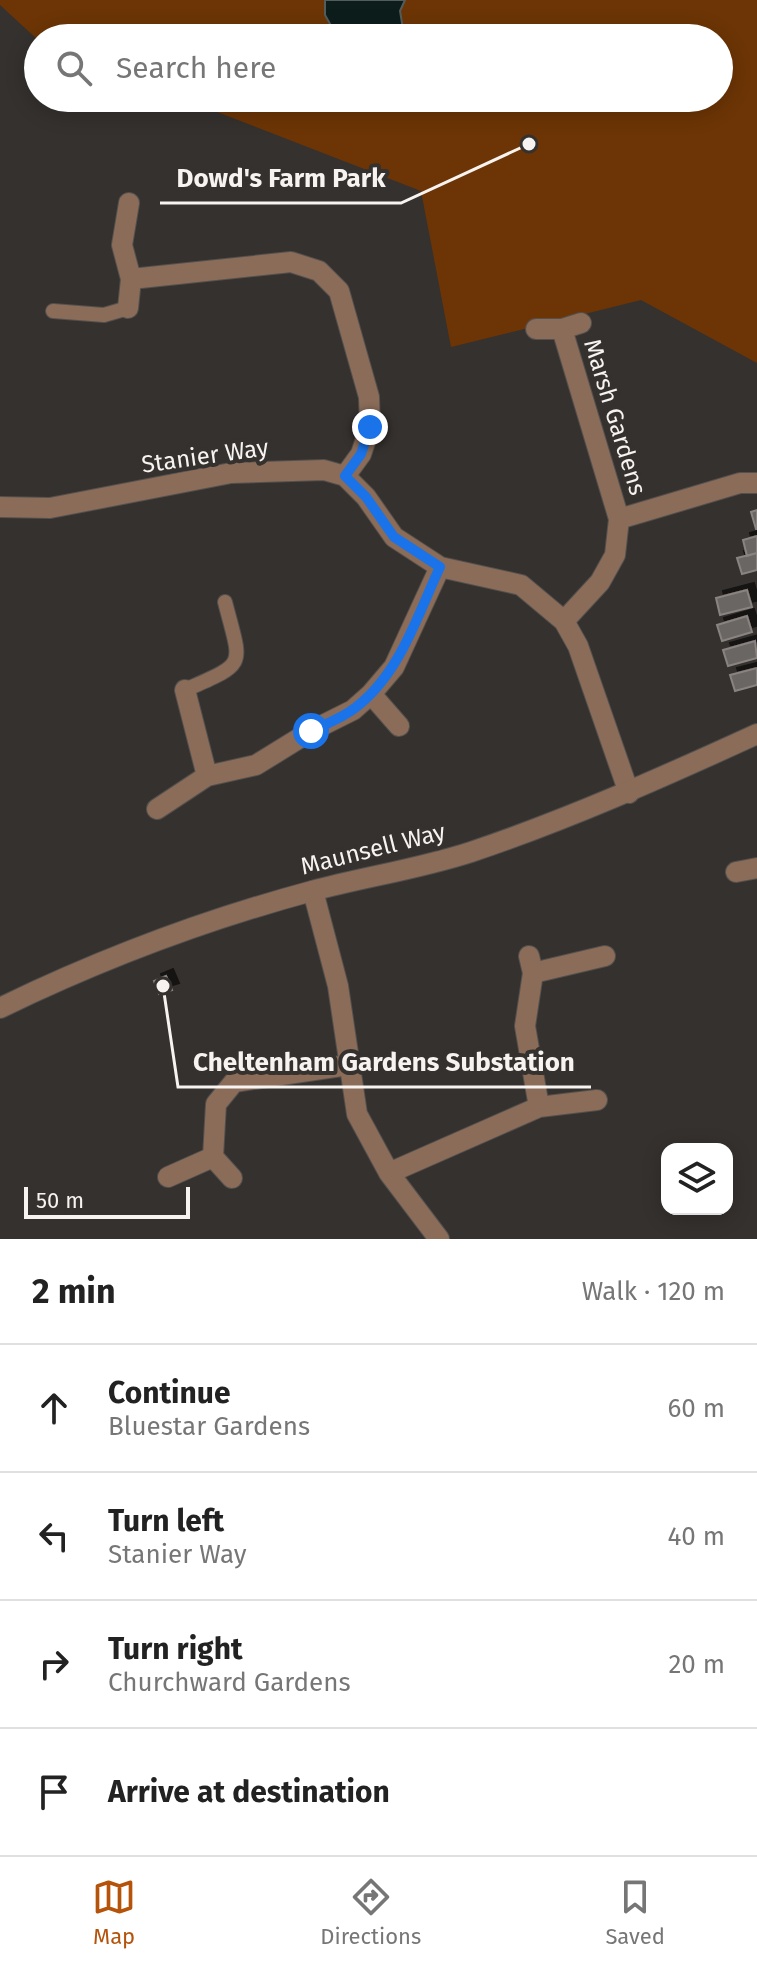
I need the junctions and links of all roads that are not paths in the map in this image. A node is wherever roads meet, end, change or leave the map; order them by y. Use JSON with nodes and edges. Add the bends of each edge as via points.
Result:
{"nodes":[{"id":1,"x":129,"y":203,"type":"dead end"},
{"id":2,"x":131,"y":279,"type":"junction"},
{"id":3,"x":128,"y":308,"type":"joint"},
{"id":4,"x":53,"y":311,"type":"dead end"},
{"id":5,"x":536,"y":329,"type":"dead end"},
{"id":6,"x":345,"y":476,"type":"junction"},
{"id":7,"x":757,"y":483,"type":"edge"},
{"id":8,"x":0,"y":507,"type":"edge"},
{"id":9,"x":619,"y":519,"type":"junction"},
{"id":10,"x":440,"y":567,"type":"junction"},
{"id":11,"x":225,"y":602,"type":"dead end"},
{"id":12,"x":564,"y":621,"type":"junction"},
{"id":13,"x":185,"y":690,"type":"joint"},
{"id":14,"x":371,"y":694,"type":"junction"},
{"id":15,"x":399,"y":726,"type":"dead end"},
{"id":16,"x":757,"y":734,"type":"edge"},
{"id":17,"x":207,"y":776,"type":"junction"},
{"id":18,"x":629,"y":793,"type":"junction"},
{"id":19,"x":157,"y":809,"type":"dead end"},
{"id":20,"x":757,"y":868,"type":"edge"},
{"id":21,"x":736,"y":872,"type":"dead end"},
{"id":22,"x":313,"y":891,"type":"junction"},
{"id":23,"x":605,"y":956,"type":"dead end"},
{"id":24,"x":0,"y":1008,"type":"edge"},
{"id":25,"x":348,"y":1065,"type":"junction"},
{"id":26,"x":597,"y":1100,"type":"dead end"},
{"id":27,"x":539,"y":1107,"type":"junction"},
{"id":28,"x":213,"y":1157,"type":"junction"},
{"id":29,"x":389,"y":1173,"type":"junction"},
{"id":30,"x":168,"y":1177,"type":"dead end"},
{"id":31,"x":232,"y":1178,"type":"dead end"},
{"id":32,"x":439,"y":1239,"type":"edge"}],
"edges":[{"from":1,"to":2,"type":"street","via":[[122,245]]},
{"from":2,"to":3,"type":"street"},
{"from":2,"to":6,"type":"street","via":[[291,262],[319,271],[339,291],[369,397],[370,427],[361,454]]},
{"from":3,"to":4,"type":"lane","via":[[104,315]]},
{"from":5,"to":9,"type":"street","name":"Marsh Gardens","via":[[572,326]]},
{"from":6,"to":8,"type":"street","name":"Stanier Way","via":[[324,470],[231,473],[50,508]]},
{"from":6,"to":10,"type":"street","via":[[394,537]]},
{"from":7,"to":9,"type":"street","name":"Marsh Gardens","via":[[740,483]]},
{"from":9,"to":12,"type":"street","name":"Marsh Gardens","via":[[615,555],[600,582]]},
{"from":10,"to":12,"type":"street","via":[[521,585]]},
{"from":10,"to":14,"type":"street","via":[[394,667]]},
{"from":11,"to":13,"type":"lane","via":[[236,662]]},
{"from":12,"to":18,"type":"street","via":[[578,646]]},
{"from":13,"to":17,"type":"street"},
{"from":14,"to":15,"type":"street"},
{"from":14,"to":17,"type":"street","via":[[353,710],[256,765]]},
{"from":16,"to":18,"type":"street","name":"Maunsell Way"},
{"from":17,"to":19,"type":"street"},
{"from":18,"to":22,"type":"street","name":"Maunsell Way","via":[[468,852]]},
{"from":20,"to":21,"type":"street"},
{"from":22,"to":24,"type":"street","name":"Maunsell Way","via":[[121,954]]},
{"from":22,"to":25,"type":"street","via":[[338,986]]},
{"from":23,"to":27,"type":"street","via":[[531,964],[525,1026]]},
{"from":25,"to":28,"type":"street","via":[[234,1082],[216,1104]]},
{"from":25,"to":29,"type":"street","via":[[357,1114]]},
{"from":26,"to":27,"type":"street"},
{"from":27,"to":29,"type":"street"},
{"from":28,"to":30,"type":"street"},
{"from":28,"to":31,"type":"street"},
{"from":29,"to":32,"type":"street"}]}
